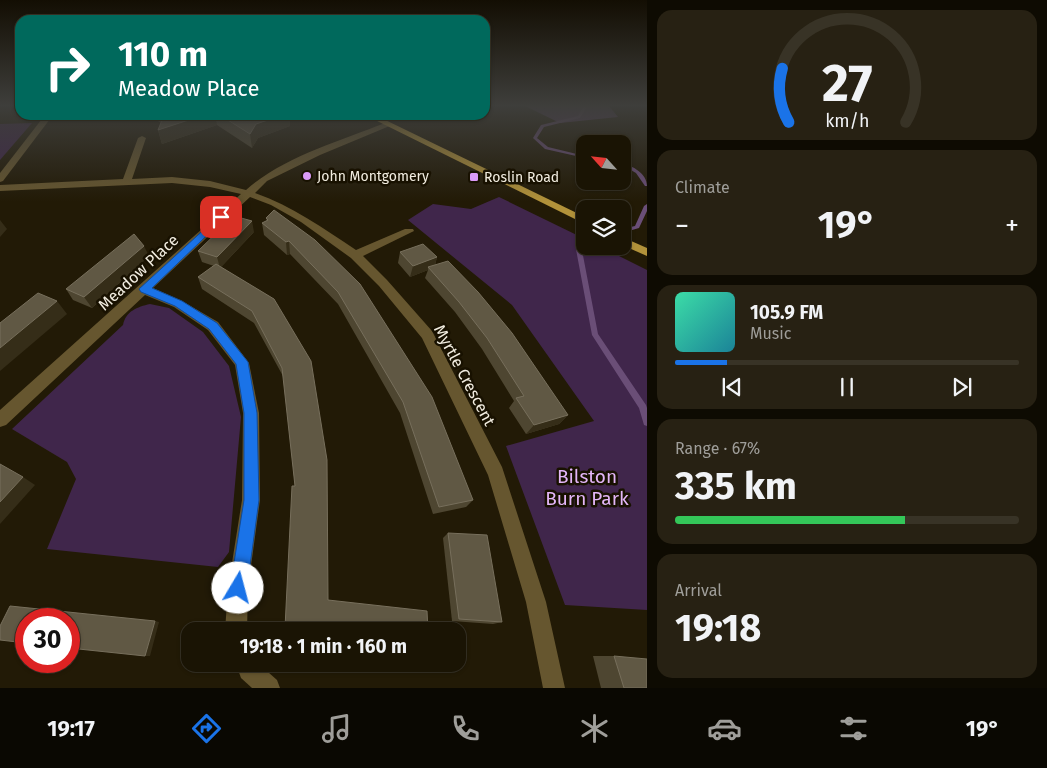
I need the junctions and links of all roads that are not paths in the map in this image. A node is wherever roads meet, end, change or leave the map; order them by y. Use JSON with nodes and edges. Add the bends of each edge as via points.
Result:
{"nodes":[{"id":1,"x":31,"y":138,"type":"edge"},
{"id":2,"x":142,"y":138,"type":"dead end"},
{"id":3,"x":357,"y":138,"type":"edge"},
{"id":4,"x":415,"y":138,"type":"edge"},
{"id":5,"x":0,"y":179,"type":"edge"},
{"id":6,"x":127,"y":181,"type":"junction"},
{"id":7,"x":0,"y":188,"type":"edge"},
{"id":8,"x":247,"y":193,"type":"junction"},
{"id":9,"x":576,"y":217,"type":"edge"},
{"id":10,"x":409,"y":231,"type":"dead end"},
{"id":11,"x":631,"y":244,"type":"edge"},
{"id":12,"x":647,"y":252,"type":"edge"},
{"id":13,"x":355,"y":255,"type":"junction"},
{"id":14,"x":144,"y":289,"type":"junction"},
{"id":15,"x":0,"y":420,"type":"edge"},
{"id":16,"x":236,"y":622,"type":"edge"},
{"id":17,"x":251,"y":672,"type":"edge"},
{"id":18,"x":269,"y":688,"type":"edge"},
{"id":19,"x":554,"y":688,"type":"edge"}],
"edges":[{"from":1,"to":5,"type":"street"},
{"from":2,"to":6,"type":"street"},
{"from":3,"to":8,"type":"street","name":"Meadow Place","via":[[264,178]]},
{"from":4,"to":9,"type":"main road"},
{"from":6,"to":7,"type":"street","name":"Myrtle Crescent"},
{"from":6,"to":8,"type":"street","name":"Myrtle Crescent","via":[[172,180],[210,184]]},
{"from":8,"to":13,"type":"street","name":"Myrtle Crescent","via":[[275,203],[305,220]]},
{"from":8,"to":14,"type":"street","name":"Meadow Place"},
{"from":10,"to":13,"type":"street"},
{"from":11,"to":12,"type":"main road"},
{"from":13,"to":19,"type":"street","name":"Myrtle Crescent","via":[[427,335],[496,473],[536,602]]},
{"from":14,"to":15,"type":"street","name":"Meadow Place"},
{"from":14,"to":16,"type":"street","via":[[178,304],[213,326],[242,362],[251,413],[251,500]]},
{"from":17,"to":18,"type":"street"}]}
